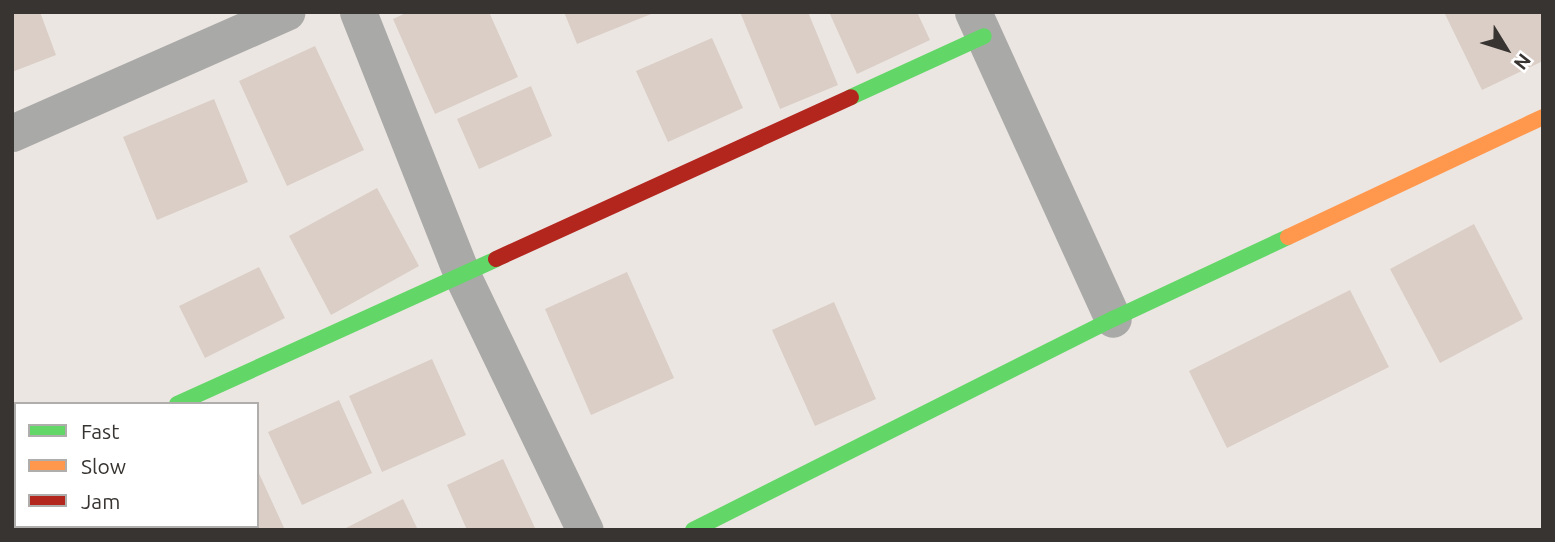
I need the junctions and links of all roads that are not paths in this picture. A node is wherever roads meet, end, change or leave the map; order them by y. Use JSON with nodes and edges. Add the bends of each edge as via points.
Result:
{"nodes":[{"id":1,"x":286,"y":12,"type":"edge"},
{"id":2,"x":359,"y":12,"type":"edge"},
{"id":3,"x":979,"y":24,"type":"edge"},
{"id":4,"x":1543,"y":117,"type":"edge"},
{"id":5,"x":12,"y":133,"type":"edge"},
{"id":6,"x":463,"y":276,"type":"junction"},
{"id":7,"x":1113,"y":318,"type":"junction"},
{"id":8,"x":181,"y":402,"type":"edge"},
{"id":9,"x":585,"y":530,"type":"edge"},
{"id":10,"x":693,"y":530,"type":"edge"}],
"edges":[{"from":1,"to":5,"type":"street"},
{"from":2,"to":6,"type":"street"},
{"from":3,"to":6,"type":"street"},
{"from":3,"to":7,"type":"street"},
{"from":4,"to":7,"type":"street"},
{"from":6,"to":8,"type":"street"},
{"from":6,"to":9,"type":"street"},
{"from":7,"to":10,"type":"street"}]}
